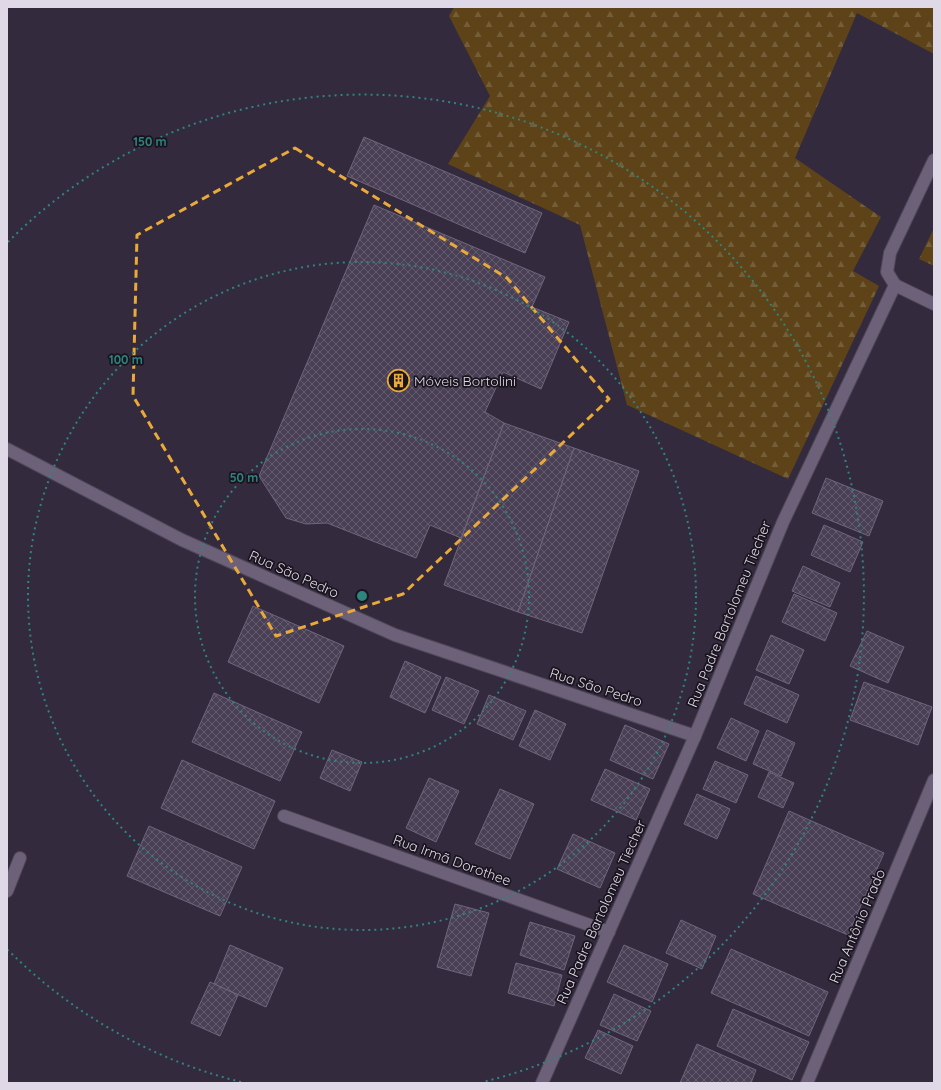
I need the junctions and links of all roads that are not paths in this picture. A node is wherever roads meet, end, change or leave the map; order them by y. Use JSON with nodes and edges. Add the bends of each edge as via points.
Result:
{"nodes":[{"id":1,"x":934,"y":160,"type":"edge"},
{"id":2,"x":894,"y":286,"type":"junction"},
{"id":3,"x":934,"y":304,"type":"edge"},
{"id":4,"x":7,"y":449,"type":"edge"},
{"id":5,"x":695,"y":736,"type":"junction"},
{"id":6,"x":934,"y":780,"type":"edge"},
{"id":7,"x":284,"y":816,"type":"dead end"},
{"id":8,"x":20,"y":858,"type":"dead end"},
{"id":9,"x":7,"y":891,"type":"edge"},
{"id":10,"x":609,"y":932,"type":"junction"},
{"id":11,"x":542,"y":1083,"type":"edge"},
{"id":12,"x":807,"y":1083,"type":"edge"}],
"edges":[{"from":1,"to":2,"type":"street","via":[[890,253],[887,272]]},
{"from":2,"to":3,"type":"street"},
{"from":2,"to":5,"type":"street","name":"Rua Padre Bartolomeu Tiecher","via":[[783,522]]},
{"from":4,"to":5,"type":"street","name":"Rua São Pedro","via":[[182,540],[394,635]]},
{"from":5,"to":10,"type":"street","name":"Rua Padre Bartolomeu Tiecher"},
{"from":6,"to":12,"type":"street","name":"Rua Antônio Prado"},
{"from":7,"to":10,"type":"street","name":"Rua Irmã Dorothee"},
{"from":8,"to":9,"type":"street"},
{"from":10,"to":11,"type":"street","name":"Rua Padre Bartolomeu Tiecher"}]}
